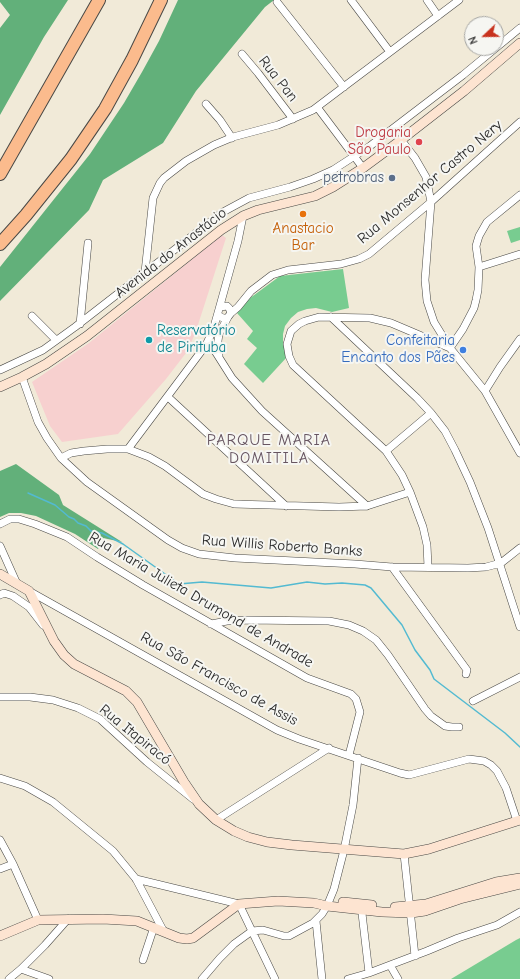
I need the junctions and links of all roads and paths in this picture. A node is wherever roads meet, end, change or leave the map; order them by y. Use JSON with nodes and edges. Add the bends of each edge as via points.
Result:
{"nodes":[{"id":1,"x":99,"y":0,"type":"edge"},
{"id":2,"x":161,"y":0,"type":"edge"},
{"id":3,"x":351,"y":0,"type":"edge"},
{"id":4,"x":427,"y":0,"type":"edge"},
{"id":5,"x":458,"y":0,"type":"edge"},
{"id":6,"x":277,"y":2,"type":"dead end"},
{"id":7,"x":438,"y":16,"type":"junction"},
{"id":8,"x":520,"y":28,"type":"edge"},
{"id":9,"x":520,"y":43,"type":"edge"},
{"id":10,"x":390,"y":52,"type":"junction"},
{"id":11,"x":242,"y":54,"type":"dead end"},
{"id":12,"x":344,"y":87,"type":"junction"},
{"id":13,"x":206,"y":104,"type":"dead end"},
{"id":14,"x":317,"y":107,"type":"junction"},
{"id":15,"x":293,"y":120,"type":"junction"},
{"id":16,"x":520,"y":122,"type":"edge"},
{"id":17,"x":232,"y":138,"type":"junction"},
{"id":18,"x":401,"y":140,"type":"junction"},
{"id":19,"x":354,"y":156,"type":"junction"},
{"id":20,"x":362,"y":168,"type":"junction"},
{"id":21,"x":0,"y":174,"type":"edge"},
{"id":22,"x":520,"y":195,"type":"edge"},
{"id":23,"x":431,"y":202,"type":"junction"},
{"id":24,"x":243,"y":216,"type":"junction"},
{"id":25,"x":88,"y":243,"type":"dead end"},
{"id":26,"x":0,"y":244,"type":"edge"},
{"id":27,"x":520,"y":254,"type":"edge"},
{"id":28,"x":479,"y":267,"type":"junction"},
{"id":29,"x":145,"y":272,"type":"junction"},
{"id":30,"x":224,"y":292,"type":"junction"},
{"id":31,"x":218,"y":311,"type":"junction"},
{"id":32,"x":228,"y":311,"type":"junction"},
{"id":33,"x":32,"y":316,"type":"dead end"},
{"id":34,"x":331,"y":318,"type":"junction"},
{"id":35,"x":80,"y":324,"type":"junction"},
{"id":36,"x":219,"y":334,"type":"junction"},
{"id":37,"x":520,"y":339,"type":"edge"},
{"id":38,"x":56,"y":340,"type":"junction"},
{"id":39,"x":208,"y":342,"type":"junction"},
{"id":40,"x":450,"y":348,"type":"junction"},
{"id":41,"x":219,"y":356,"type":"junction"},
{"id":42,"x":0,"y":370,"type":"edge"},
{"id":43,"x":22,"y":377,"type":"junction"},
{"id":44,"x":0,"y":387,"type":"edge"},
{"id":45,"x":485,"y":391,"type":"junction"},
{"id":46,"x":168,"y":397,"type":"junction"},
{"id":47,"x":431,"y":413,"type":"junction"},
{"id":48,"x":128,"y":449,"type":"junction"},
{"id":49,"x":386,"y":451,"type":"junction"},
{"id":50,"x":520,"y":453,"type":"edge"},
{"id":51,"x":61,"y":458,"type":"junction"},
{"id":52,"x":410,"y":492,"type":"junction"},
{"id":53,"x":286,"y":506,"type":"junction"},
{"id":54,"x":367,"y":506,"type":"junction"},
{"id":55,"x":0,"y":524,"type":"edge"},
{"id":56,"x":0,"y":546,"type":"edge"},
{"id":57,"x":520,"y":548,"type":"edge"},
{"id":58,"x":501,"y":563,"type":"junction"},
{"id":59,"x":392,"y":567,"type":"junction"},
{"id":60,"x":428,"y":567,"type":"junction"},
{"id":61,"x":0,"y":574,"type":"edge"},
{"id":62,"x":17,"y":584,"type":"junction"},
{"id":63,"x":30,"y":591,"type":"junction"},
{"id":64,"x":0,"y":595,"type":"edge"},
{"id":65,"x":211,"y":624,"type":"junction"},
{"id":66,"x":520,"y":627,"type":"edge"},
{"id":67,"x":54,"y":641,"type":"junction"},
{"id":68,"x":466,"y":674,"type":"dead end"},
{"id":69,"x":520,"y":677,"type":"edge"},
{"id":70,"x":513,"y":681,"type":"junction"},
{"id":71,"x":520,"y":685,"type":"edge"},
{"id":72,"x":0,"y":697,"type":"edge"},
{"id":73,"x":474,"y":701,"type":"dead end"},
{"id":74,"x":459,"y":727,"type":"dead end"},
{"id":75,"x":328,"y":748,"type":"junction"},
{"id":76,"x":349,"y":755,"type":"junction"},
{"id":77,"x":358,"y":758,"type":"junction"},
{"id":78,"x":0,"y":778,"type":"edge"},
{"id":79,"x":199,"y":804,"type":"junction"},
{"id":80,"x":216,"y":820,"type":"junction"},
{"id":81,"x":518,"y":820,"type":"edge"},
{"id":82,"x":0,"y":840,"type":"edge"},
{"id":83,"x":344,"y":850,"type":"junction"},
{"id":84,"x":404,"y":854,"type":"junction"},
{"id":85,"x":13,"y":864,"type":"junction"},
{"id":86,"x":0,"y":869,"type":"edge"},
{"id":87,"x":520,"y":878,"type":"edge"},
{"id":88,"x":136,"y":879,"type":"junction"},
{"id":89,"x":520,"y":884,"type":"edge"},
{"id":90,"x":329,"y":903,"type":"junction"},
{"id":91,"x":238,"y":904,"type":"junction"},
{"id":92,"x":361,"y":906,"type":"junction"},
{"id":93,"x":411,"y":910,"type":"junction"},
{"id":94,"x":520,"y":912,"type":"edge"},
{"id":95,"x":68,"y":919,"type":"junction"},
{"id":96,"x":38,"y":920,"type":"junction"},
{"id":97,"x":316,"y":921,"type":"junction"},
{"id":98,"x":154,"y":927,"type":"junction"},
{"id":99,"x":252,"y":931,"type":"junction"},
{"id":100,"x":164,"y":932,"type":"junction"},
{"id":101,"x":0,"y":936,"type":"edge"},
{"id":102,"x":415,"y":956,"type":"junction"},
{"id":103,"x":143,"y":960,"type":"dead end"},
{"id":104,"x":390,"y":964,"type":"junction"},
{"id":105,"x":21,"y":969,"type":"junction"},
{"id":106,"x":369,"y":974,"type":"junction"},
{"id":107,"x":9,"y":979,"type":"edge"},
{"id":108,"x":49,"y":979,"type":"edge"},
{"id":109,"x":202,"y":979,"type":"edge"},
{"id":110,"x":275,"y":979,"type":"edge"},
{"id":111,"x":322,"y":979,"type":"edge"},
{"id":112,"x":348,"y":979,"type":"edge"},
{"id":113,"x":398,"y":979,"type":"edge"}],
"edges":[{"from":1,"to":21,"type":"highway"},
{"from":2,"to":26,"type":"highway","via":[[105,109],[71,159]]},
{"from":3,"to":10,"type":"street"},
{"from":4,"to":7,"type":"street"},
{"from":5,"to":7,"type":"street"},
{"from":6,"to":12,"type":"street"},
{"from":7,"to":10,"type":"street"},
{"from":8,"to":19,"type":"street","name":"Avenida do Anastácio","via":[[463,75]]},
{"from":9,"to":18,"type":"main road","name":"Avenida do Anastácio"},
{"from":10,"to":12,"type":"street"},
{"from":11,"to":15,"type":"street","name":"Rua Pan"},
{"from":12,"to":14,"type":"street"},
{"from":13,"to":17,"type":"street"},
{"from":14,"to":15,"type":"street"},
{"from":14,"to":19,"type":"street"},
{"from":15,"to":17,"type":"street"},
{"from":16,"to":23,"type":"street","name":"Rua Monsenhor Castro Nery"},
{"from":17,"to":29,"type":"street","via":[[186,161],[160,183],[153,198]]},
{"from":18,"to":20,"type":"main road","name":"Avenida do Anastácio"},
{"from":18,"to":23,"type":"street","via":[[426,177]]},
{"from":19,"to":20,"type":"street"},
{"from":19,"to":29,"type":"street","name":"Avenida do Anastácio","via":[[313,179],[249,198],[223,212]]},
{"from":20,"to":24,"type":"main road","name":"Avenida do Anastácio","via":[[315,196]]},
{"from":22,"to":28,"type":"street","via":[[482,229],[476,246]]},
{"from":23,"to":32,"type":"street","name":"Rua Monsenhor Castro Nery","via":[[369,254],[341,264],[288,270],[272,275]]},
{"from":23,"to":40,"type":"street","via":[[424,280],[434,322]]},
{"from":24,"to":30,"type":"street"},
{"from":24,"to":43,"type":"main road","name":"Avenida do Anastácio","via":[[221,230],[87,336]]},
{"from":25,"to":35,"type":"street"},
{"from":27,"to":28,"type":"street"},
{"from":28,"to":40,"type":"street","via":[[474,308]]},
{"from":29,"to":35,"type":"street","name":"Avenida do Anastácio"},
{"from":30,"to":31,"type":"street"},
{"from":30,"to":32,"type":"street"},
{"from":31,"to":32,"type":"street","name":"Rua Monsenhor Castro Nery","via":[[220,307]]},
{"from":31,"to":32,"type":"street","via":[[222,318]]},
{"from":31,"to":39,"type":"street"},
{"from":32,"to":36,"type":"street"},
{"from":33,"to":38,"type":"street"},
{"from":34,"to":40,"type":"street","via":[[370,318],[392,323]]},
{"from":34,"to":47,"type":"street"},
{"from":34,"to":49,"type":"street","via":[[312,318],[299,324],[291,332],[287,344],[289,356],[293,365]]},
{"from":35,"to":38,"type":"street","name":"Avenida do Anastácio"},
{"from":36,"to":39,"type":"street"},
{"from":36,"to":41,"type":"street"},
{"from":37,"to":45,"type":"street"},
{"from":38,"to":42,"type":"street","name":"Avenida do Anastácio","via":[[43,350]]},
{"from":39,"to":41,"type":"street"},
{"from":39,"to":46,"type":"street"},
{"from":40,"to":45,"type":"street"},
{"from":41,"to":54,"type":"street","via":[[232,378],[262,411]]},
{"from":43,"to":44,"type":"main road","name":"Avenida do Anastácio"},
{"from":43,"to":51,"type":"street","name":"Rua Willis Roberto Banks","via":[[38,422]]},
{"from":45,"to":50,"type":"street"},
{"from":46,"to":48,"type":"street"},
{"from":46,"to":53,"type":"street"},
{"from":47,"to":49,"type":"street"},
{"from":47,"to":58,"type":"street","via":[[448,438],[470,482]]},
{"from":48,"to":51,"type":"street","via":[[84,451]]},
{"from":48,"to":53,"type":"street","via":[[165,466],[203,494],[216,499],[234,504]]},
{"from":49,"to":52,"type":"street"},
{"from":51,"to":59,"type":"street","name":"Rua Willis Roberto Banks","via":[[87,482],[168,540],[199,554]]},
{"from":52,"to":54,"type":"street"},
{"from":52,"to":60,"type":"street","via":[[423,527]]},
{"from":53,"to":54,"type":"street"},
{"from":55,"to":65,"type":"street","name":"Rua Maria Julieta Drumond de Andrade","via":[[10,519],[19,519],[67,537],[104,562]]},
{"from":56,"to":62,"type":"street"},
{"from":57,"to":58,"type":"street","name":"Rua Willis Roberto Banks"},
{"from":58,"to":60,"type":"street","name":"Rua Willis Roberto Banks","via":[[486,567]]},
{"from":58,"to":66,"type":"street"},
{"from":59,"to":60,"type":"street","name":"Rua Willis Roberto Banks"},
{"from":59,"to":68,"type":"street","via":[[467,670]]},
{"from":61,"to":62,"type":"main road","name":"Rua São Francisco de Assis"},
{"from":62,"to":63,"type":"main road","name":"Rua São Francisco de Assis"},
{"from":63,"to":67,"type":"main road"},
{"from":63,"to":75,"type":"street","name":"Rua São Francisco de Assis","via":[[277,730]]},
{"from":64,"to":67,"type":"street","via":[[4,593],[13,596],[29,607]]},
{"from":65,"to":74,"type":"street","via":[[246,620],[329,621],[349,625],[376,640],[431,716],[445,726]]},
{"from":65,"to":76,"type":"street","name":"Rua Maria Julieta Drumond de Andrade","via":[[307,678],[350,694],[356,699],[360,712]]},
{"from":67,"to":79,"type":"main road","via":[[74,664],[126,691],[137,702]]},
{"from":69,"to":70,"type":"street"},
{"from":70,"to":71,"type":"street"},
{"from":70,"to":73,"type":"street"},
{"from":72,"to":79,"type":"street","name":"Rua Itapiracó","via":[[53,700],[100,719],[147,762]]},
{"from":75,"to":76,"type":"street","name":"Rua São Francisco de Assis"},
{"from":75,"to":80,"type":"street"},
{"from":76,"to":77,"type":"street","name":"Rua São Francisco de Assis"},
{"from":77,"to":81,"type":"street","name":"Rua São Francisco de Assis","via":[[409,775],[469,759],[484,761],[497,771]]},
{"from":77,"to":83,"type":"street","via":[[353,805]]},
{"from":78,"to":88,"type":"street","via":[[25,786],[52,802],[113,851]]},
{"from":79,"to":80,"type":"main road"},
{"from":80,"to":83,"type":"main road","via":[[234,831],[267,842]]},
{"from":81,"to":84,"type":"main road","via":[[429,849]]},
{"from":82,"to":85,"type":"street"},
{"from":83,"to":84,"type":"main road"},
{"from":83,"to":90,"type":"street"},
{"from":84,"to":93,"type":"street"},
{"from":85,"to":86,"type":"street"},
{"from":85,"to":96,"type":"street"},
{"from":87,"to":93,"type":"main road","via":[[496,882]]},
{"from":88,"to":91,"type":"street"},
{"from":88,"to":100,"type":"street"},
{"from":89,"to":93,"type":"main road","via":[[425,911]]},
{"from":90,"to":91,"type":"main road","via":[[278,901]]},
{"from":90,"to":92,"type":"main road"},
{"from":90,"to":97,"type":"street"},
{"from":91,"to":99,"type":"street"},
{"from":91,"to":100,"type":"main road","via":[[190,939]]},
{"from":92,"to":93,"type":"main road","via":[[382,912]]},
{"from":92,"to":106,"type":"street"},
{"from":93,"to":102,"type":"street"},
{"from":94,"to":102,"type":"street","via":[[497,925]]},
{"from":95,"to":96,"type":"main road"},
{"from":95,"to":98,"type":"main road","via":[[129,919]]},
{"from":95,"to":105,"type":"street"},
{"from":96,"to":101,"type":"main road"},
{"from":97,"to":99,"type":"street","via":[[289,936]]},
{"from":97,"to":111,"type":"street"},
{"from":98,"to":100,"type":"main road"},
{"from":98,"to":103,"type":"street"},
{"from":99,"to":109,"type":"street","via":[[234,944]]},
{"from":99,"to":110,"type":"street"},
{"from":102,"to":104,"type":"street"},
{"from":104,"to":106,"type":"street"},
{"from":104,"to":113,"type":"street"},
{"from":105,"to":107,"type":"street"},
{"from":105,"to":108,"type":"street"},
{"from":106,"to":112,"type":"street"}]}
